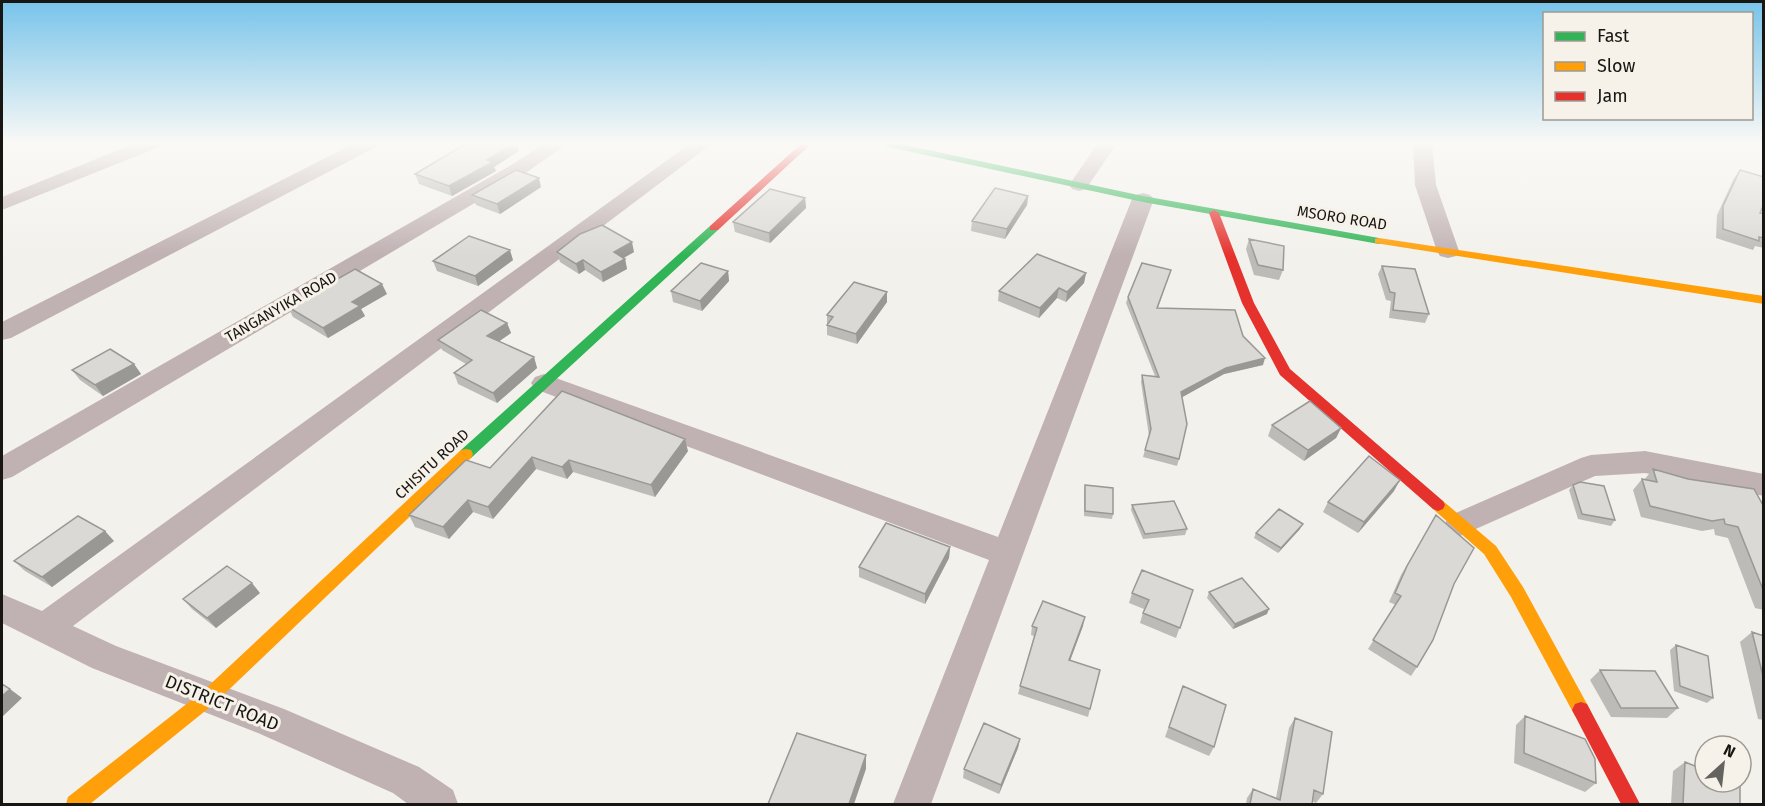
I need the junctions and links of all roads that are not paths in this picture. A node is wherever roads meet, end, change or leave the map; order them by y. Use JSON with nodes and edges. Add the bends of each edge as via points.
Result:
{"nodes":[{"id":1,"x":60,"y":181,"type":"edge"},
{"id":2,"x":296,"y":181,"type":"edge"},
{"id":3,"x":498,"y":181,"type":"edge"},
{"id":4,"x":652,"y":181,"type":"edge"},
{"id":5,"x":766,"y":181,"type":"edge"},
{"id":6,"x":1059,"y":181,"type":"edge"},
{"id":7,"x":1082,"y":181,"type":"edge"},
{"id":8,"x":1424,"y":181,"type":"edge"},
{"id":9,"x":1079,"y":185,"type":"junction"},
{"id":10,"x":1143,"y":199,"type":"junction"},
{"id":11,"x":2,"y":204,"type":"edge"},
{"id":12,"x":1214,"y":213,"type":"junction"},
{"id":13,"x":1448,"y":251,"type":"junction"},
{"id":14,"x":1764,"y":300,"type":"edge"},
{"id":15,"x":2,"y":332,"type":"edge"},
{"id":16,"x":544,"y":383,"type":"junction"},
{"id":17,"x":2,"y":469,"type":"edge"},
{"id":18,"x":1764,"y":485,"type":"edge"},
{"id":19,"x":1460,"y":524,"type":"junction"},
{"id":20,"x":1008,"y":554,"type":"junction"},
{"id":21,"x":2,"y":608,"type":"edge"},
{"id":22,"x":43,"y":629,"type":"junction"},
{"id":23,"x":208,"y":697,"type":"junction"},
{"id":24,"x":75,"y":804,"type":"edge"},
{"id":25,"x":439,"y":804,"type":"edge"},
{"id":26,"x":912,"y":804,"type":"edge"},
{"id":27,"x":1631,"y":804,"type":"edge"}],
"edges":[{"from":1,"to":11,"type":"street"},
{"from":2,"to":15,"type":"street"},
{"from":3,"to":17,"type":"street","name":"TANGANYIKA ROAD"},
{"from":4,"to":22,"type":"street"},
{"from":5,"to":16,"type":"street","name":"CHISITU ROAD"},
{"from":6,"to":9,"type":"street","name":"MSORO ROAD"},
{"from":7,"to":9,"type":"street"},
{"from":8,"to":13,"type":"street"},
{"from":9,"to":10,"type":"street","name":"MSORO ROAD"},
{"from":10,"to":12,"type":"street","name":"MSORO ROAD"},
{"from":10,"to":20,"type":"street"},
{"from":12,"to":13,"type":"street","name":"MSORO ROAD"},
{"from":12,"to":19,"type":"street","via":[[1248,303],[1285,372]]},
{"from":13,"to":14,"type":"street","name":"MSORO ROAD"},
{"from":16,"to":20,"type":"street"},
{"from":16,"to":23,"type":"street","name":"CHISITU ROAD"},
{"from":18,"to":19,"type":"street","via":[[1645,462],[1591,466]]},
{"from":19,"to":27,"type":"street","via":[[1490,550],[1517,592]]},
{"from":20,"to":26,"type":"street"},
{"from":21,"to":22,"type":"street","name":"DISTRICT ROAD"},
{"from":22,"to":23,"type":"street","name":"DISTRICT ROAD"},
{"from":23,"to":24,"type":"street","name":"CHISITU ROAD"},
{"from":23,"to":25,"type":"street","name":"DISTRICT ROAD","via":[[406,780]]}]}
